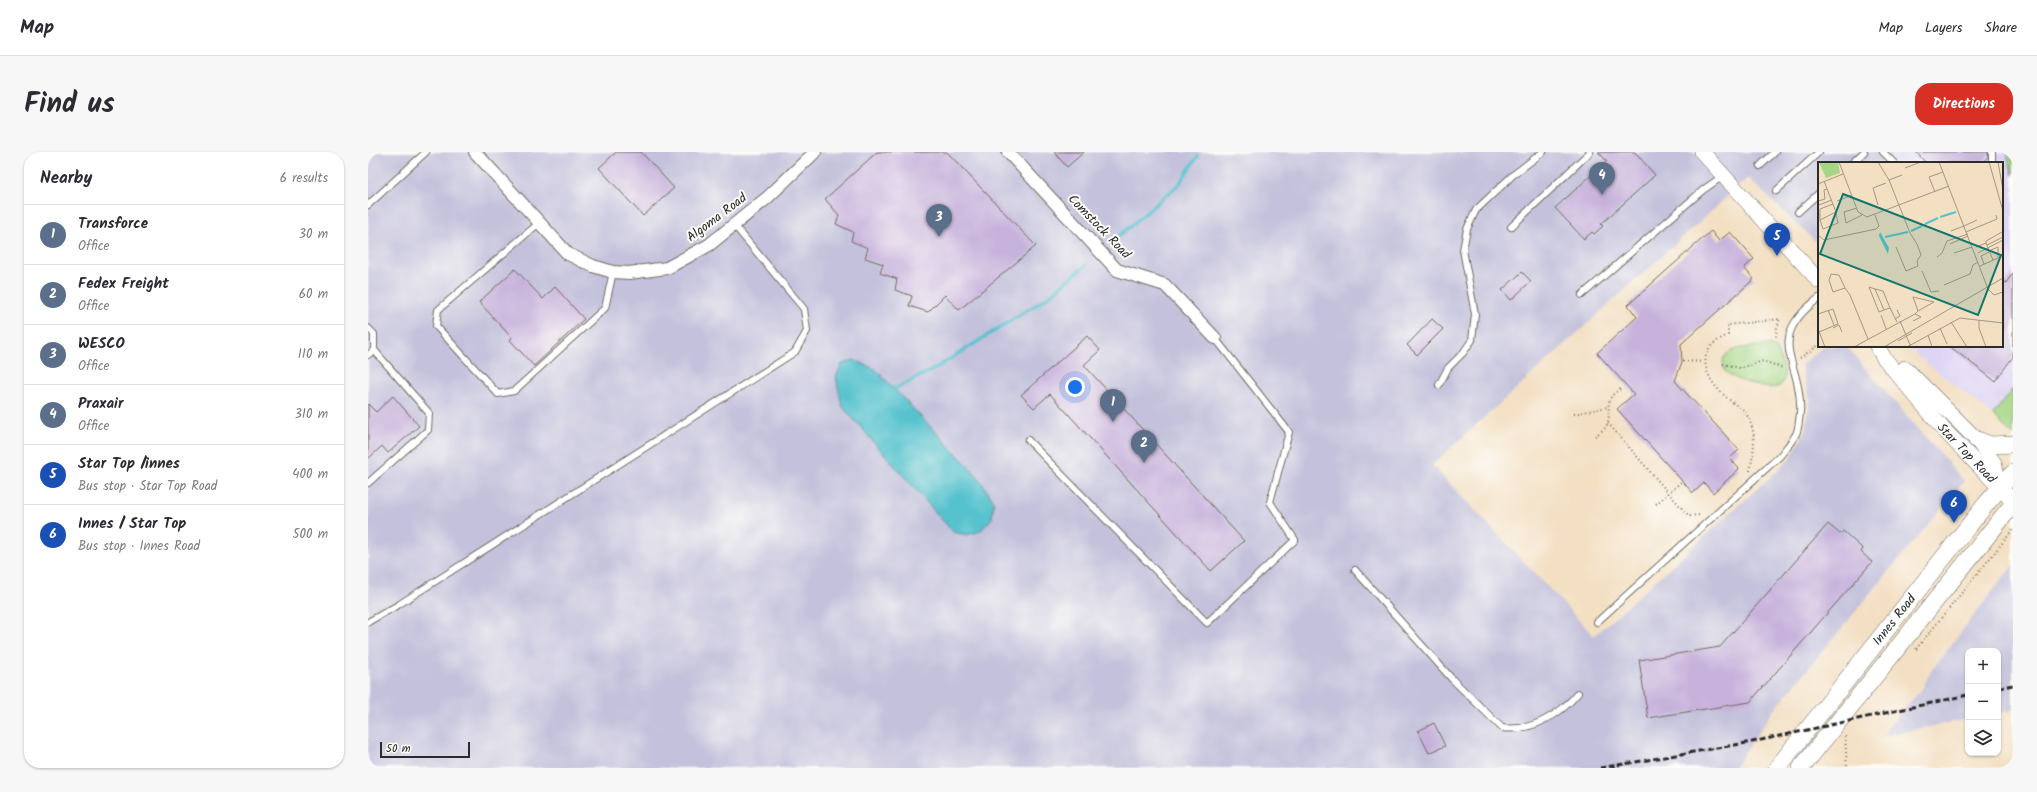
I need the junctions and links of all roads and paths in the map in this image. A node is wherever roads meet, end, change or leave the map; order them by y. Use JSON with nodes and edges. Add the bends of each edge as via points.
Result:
{"nodes":[{"id":1,"x":426,"y":152,"type":"edge"},
{"id":2,"x":475,"y":152,"type":"edge"},
{"id":3,"x":815,"y":152,"type":"edge"},
{"id":4,"x":1008,"y":152,"type":"edge"},
{"id":5,"x":1543,"y":152,"type":"edge"},
{"id":6,"x":1590,"y":152,"type":"edge"},
{"id":7,"x":1775,"y":152,"type":"edge"},
{"id":8,"x":1819,"y":152,"type":"edge"},
{"id":9,"x":1864,"y":152,"type":"edge"},
{"id":10,"x":1883,"y":152,"type":"edge"},
{"id":11,"x":1892,"y":152,"type":"edge"},
{"id":12,"x":1707,"y":154,"type":"edge"},
{"id":13,"x":1888,"y":157,"type":"junction"},
{"id":14,"x":1853,"y":162,"type":"edge"},
{"id":15,"x":1893,"y":162,"type":"edge"},
{"id":16,"x":1760,"y":166,"type":"dead end"},
{"id":17,"x":1723,"y":176,"type":"junction"},
{"id":18,"x":1776,"y":191,"type":"dead end"},
{"id":19,"x":1818,"y":193,"type":"edge"},
{"id":20,"x":368,"y":205,"type":"edge"},
{"id":21,"x":1798,"y":212,"type":"dead end"},
{"id":22,"x":539,"y":223,"type":"junction"},
{"id":23,"x":734,"y":225,"type":"junction"},
{"id":24,"x":1511,"y":227,"type":"dead end"},
{"id":25,"x":613,"y":272,"type":"junction"},
{"id":26,"x":1818,"y":280,"type":"edge"},
{"id":27,"x":1582,"y":295,"type":"dead end"},
{"id":28,"x":1818,"y":299,"type":"edge"},
{"id":29,"x":368,"y":328,"type":"edge"},
{"id":30,"x":1776,"y":337,"type":"dead end"},
{"id":31,"x":1215,"y":338,"type":"joint"},
{"id":32,"x":1818,"y":346,"type":"edge"},
{"id":33,"x":1878,"y":347,"type":"edge"},
{"id":34,"x":1882,"y":347,"type":"edge"},
{"id":35,"x":374,"y":350,"type":"junction"},
{"id":36,"x":368,"y":355,"type":"edge"},
{"id":37,"x":1797,"y":360,"type":"dead end"},
{"id":38,"x":1683,"y":361,"type":"dead end"},
{"id":39,"x":1705,"y":362,"type":"junction"},
{"id":40,"x":1723,"y":364,"type":"dead end"},
{"id":41,"x":1785,"y":368,"type":"dead end"},
{"id":42,"x":1439,"y":385,"type":"dead end"},
{"id":43,"x":1621,"y":389,"type":"dead end"},
{"id":44,"x":1607,"y":407,"type":"junction"},
{"id":45,"x":1574,"y":414,"type":"dead end"},
{"id":46,"x":1608,"y":423,"type":"junction"},
{"id":47,"x":1595,"y":436,"type":"dead end"},
{"id":48,"x":1028,"y":440,"type":"dead end"},
{"id":49,"x":1977,"y":440,"type":"junction"},
{"id":50,"x":2013,"y":444,"type":"edge"},
{"id":51,"x":2013,"y":473,"type":"edge"},
{"id":52,"x":1747,"y":476,"type":"dead end"},
{"id":53,"x":1682,"y":481,"type":"dead end"},
{"id":54,"x":368,"y":483,"type":"edge"},
{"id":55,"x":2000,"y":486,"type":"junction"},
{"id":56,"x":1669,"y":492,"type":"junction"},
{"id":57,"x":2013,"y":503,"type":"edge"},
{"id":58,"x":1656,"y":504,"type":"dead end"},
{"id":59,"x":1702,"y":515,"type":"dead end"},
{"id":60,"x":1356,"y":570,"type":"dead end"},
{"id":61,"x":368,"y":622,"type":"edge"},
{"id":62,"x":1597,"y":622,"type":"dead end"},
{"id":63,"x":1578,"y":693,"type":"dead end"},
{"id":64,"x":1845,"y":736,"type":"dead end"},
{"id":65,"x":1776,"y":768,"type":"edge"},
{"id":66,"x":1801,"y":768,"type":"edge"},
{"id":67,"x":1847,"y":768,"type":"edge"}],
"edges":[{"from":1,"to":20,"type":"lane"},
{"from":2,"to":22,"type":"street","name":"Algoma Road"},
{"from":3,"to":23,"type":"street","name":"Algoma Road","via":[[767,198]]},
{"from":4,"to":31,"type":"street","name":"Comstock Road","via":[[1117,270],[1165,285]]},
{"from":5,"to":42,"type":"lane","via":[[1513,175],[1476,210],[1467,229],[1463,250],[1475,314],[1472,340],[1448,368]]},
{"from":6,"to":24,"type":"lane"},
{"from":7,"to":16,"type":"lane"},
{"from":8,"to":18,"type":"lane"},
{"from":9,"to":14,"type":"lane"},
{"from":10,"to":13,"type":"lane"},
{"from":11,"to":13,"type":"lane"},
{"from":12,"to":17,"type":"street"},
{"from":13,"to":15,"type":"lane"},
{"from":17,"to":26,"type":"street"},
{"from":17,"to":27,"type":"lane","via":[[1703,190]]},
{"from":19,"to":21,"type":"lane"},
{"from":22,"to":25,"type":"street","name":"Algoma Road","via":[[568,254]]},
{"from":22,"to":25,"type":"lane","via":[[438,310],[436,326],[498,394],[514,391],[605,308]]},
{"from":23,"to":25,"type":"street","name":"Algoma Road","via":[[709,245],[667,268],[628,273]]},
{"from":23,"to":61,"type":"lane","via":[[804,309],[806,330],[795,352]]},
{"from":28,"to":62,"type":"lane","via":[[1798,316],[1789,337],[1789,356],[1800,400],[1796,433],[1780,456]]},
{"from":29,"to":35,"type":"lane","via":[[374,334]]},
{"from":30,"to":39,"type":"path","via":[[1780,319],[1728,325],[1728,335],[1714,343],[1707,352]]},
{"from":31,"to":48,"type":"lane","via":[[1289,432],[1270,502],[1295,540],[1207,623]]},
{"from":32,"to":37,"type":"path"},
{"from":33,"to":55,"type":"street","name":"Star Top Road","via":[[1944,430]]},
{"from":34,"to":49,"type":"street","name":"Star Top Road"},
{"from":35,"to":36,"type":"lane"},
{"from":35,"to":54,"type":"lane","via":[[429,413],[428,430]]},
{"from":38,"to":39,"type":"path"},
{"from":39,"to":52,"type":"path","via":[[1707,374],[1712,382],[1745,410],[1755,433],[1755,451]]},
{"from":40,"to":41,"type":"path","via":[[1740,368],[1763,361]]},
{"from":43,"to":44,"type":"path","via":[[1609,401]]},
{"from":44,"to":45,"type":"path"},
{"from":44,"to":46,"type":"path"},
{"from":46,"to":47,"type":"path"},
{"from":46,"to":56,"type":"path"},
{"from":49,"to":50,"type":"main road","via":[[1991,445]]},
{"from":49,"to":55,"type":"street","name":"Star Top Road","via":[[1994,463]]},
{"from":51,"to":55,"type":"main road","name":"Innes Road"},
{"from":53,"to":56,"type":"path"},
{"from":55,"to":57,"type":"street"},
{"from":55,"to":65,"type":"main road","name":"Innes Road"},
{"from":56,"to":58,"type":"path"},
{"from":56,"to":59,"type":"path","via":[[1690,516]]},
{"from":57,"to":66,"type":"main road","name":"Innes Road"},
{"from":60,"to":63,"type":"lane","via":[[1452,679],[1502,728],[1512,729],[1539,722],[1561,709]]},
{"from":64,"to":67,"type":"path"}]}
